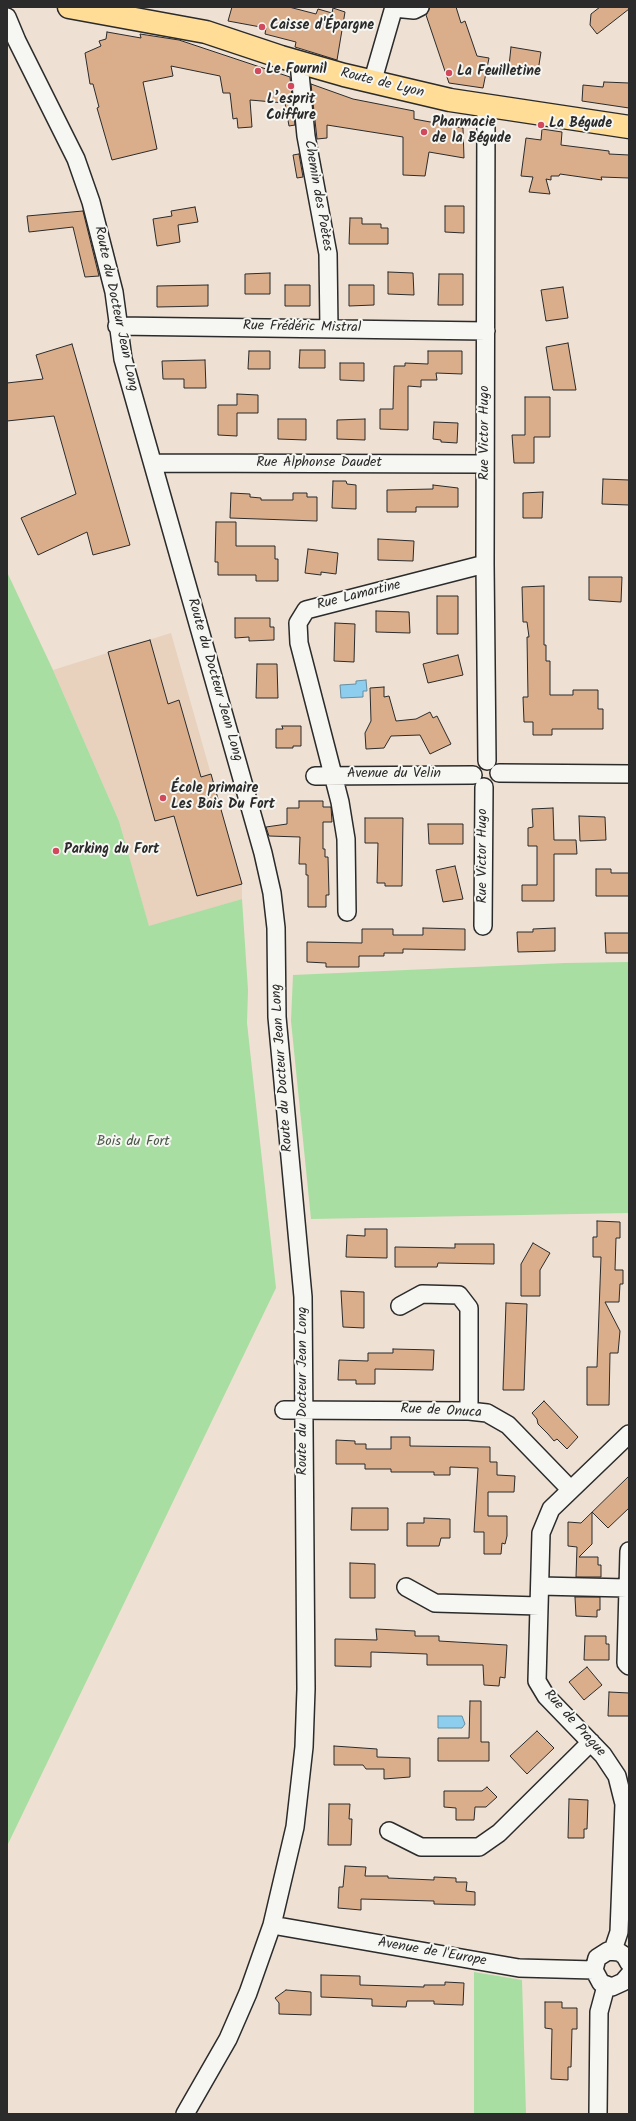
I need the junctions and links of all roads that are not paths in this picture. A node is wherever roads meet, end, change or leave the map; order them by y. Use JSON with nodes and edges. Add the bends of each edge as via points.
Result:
{"nodes":[{"id":1,"x":69,"y":7,"type":"edge"},
{"id":2,"x":394,"y":7,"type":"edge"},
{"id":3,"x":420,"y":7,"type":"edge"},
{"id":4,"x":7,"y":17,"type":"edge"},
{"id":5,"x":299,"y":62,"type":"junction"},
{"id":6,"x":372,"y":83,"type":"junction"},
{"id":7,"x":486,"y":106,"type":"junction"},
{"id":8,"x":629,"y":127,"type":"edge"},
{"id":9,"x":117,"y":326,"type":"junction"},
{"id":10,"x":329,"y":329,"type":"junction"},
{"id":11,"x":486,"y":331,"type":"junction"},
{"id":12,"x":152,"y":463,"type":"junction"},
{"id":13,"x":486,"y":464,"type":"junction"},
{"id":14,"x":485,"y":564,"type":"junction"},
{"id":15,"x":493,"y":767,"type":"junction"},
{"id":16,"x":629,"y":774,"type":"edge"},
{"id":17,"x":333,"y":775,"type":"junction"},
{"id":18,"x":315,"y":776,"type":"dead end"},
{"id":19,"x":478,"y":781,"type":"junction"},
{"id":20,"x":347,"y":912,"type":"dead end"},
{"id":21,"x":484,"y":926,"type":"dead end"},
{"id":22,"x":400,"y":1306,"type":"dead end"},
{"id":23,"x":284,"y":1410,"type":"dead end"},
{"id":24,"x":304,"y":1410,"type":"junction"},
{"id":25,"x":468,"y":1411,"type":"junction"},
{"id":26,"x":629,"y":1434,"type":"edge"},
{"id":27,"x":570,"y":1489,"type":"junction"},
{"id":28,"x":629,"y":1551,"type":"edge"},
{"id":29,"x":540,"y":1586,"type":"junction"},
{"id":30,"x":406,"y":1587,"type":"dead end"},
{"id":31,"x":627,"y":1588,"type":"junction"},
{"id":32,"x":539,"y":1606,"type":"junction"},
{"id":33,"x":629,"y":1666,"type":"edge"},
{"id":34,"x":591,"y":1742,"type":"junction"},
{"id":35,"x":389,"y":1831,"type":"dead end"},
{"id":36,"x":272,"y":1925,"type":"junction"},
{"id":37,"x":613,"y":1950,"type":"junction"},
{"id":38,"x":629,"y":1963,"type":"edge"},
{"id":39,"x":594,"y":1970,"type":"junction"},
{"id":40,"x":629,"y":1975,"type":"edge"},
{"id":41,"x":606,"y":1986,"type":"junction"},
{"id":42,"x":185,"y":2114,"type":"edge"},
{"id":43,"x":598,"y":2114,"type":"edge"}],
"edges":[{"from":1,"to":5,"type":"main road","name":"Route de Lyon","via":[[206,32]]},
{"from":2,"to":3,"type":"street","via":[[414,10]]},
{"from":2,"to":6,"type":"street"},
{"from":4,"to":9,"type":"street","name":"Route du Docteur Jean Long","via":[[76,160],[91,202],[114,292]]},
{"from":5,"to":6,"type":"main road","name":"Route de Lyon"},
{"from":5,"to":10,"type":"street","name":"Chemin des Poètes","via":[[306,136],[328,254]]},
{"from":6,"to":7,"type":"main road","name":"Route de Lyon"},
{"from":7,"to":8,"type":"main road","name":"Route de Lyon"},
{"from":7,"to":11,"type":"street","name":"Rue Victor Hugo"},
{"from":9,"to":10,"type":"street","name":"Rue Frédéric Mistral"},
{"from":9,"to":12,"type":"street","name":"Route du Docteur Jean Long","via":[[123,359]]},
{"from":10,"to":11,"type":"street","name":"Rue Frédéric Mistral"},
{"from":11,"to":13,"type":"street","name":"Rue Victor Hugo"},
{"from":12,"to":13,"type":"street","name":"Rue Alphonse Daudet"},
{"from":12,"to":24,"type":"street","name":"Route du Docteur Jean Long","via":[[263,853],[272,899],[276,928],[277,1017],[303,1297]]},
{"from":13,"to":14,"type":"street","name":"Rue Victor Hugo"},
{"from":14,"to":15,"type":"street","name":"Rue Victor Hugo"},
{"from":14,"to":17,"type":"street","name":"Rue Lamartine","via":[[306,610],[298,623],[299,642]]},
{"from":15,"to":16,"type":"street"},
{"from":15,"to":19,"type":"street","via":[[476,766]]},
{"from":15,"to":19,"type":"street","via":[[495,783]]},
{"from":17,"to":18,"type":"street","name":"Avenue du Velin"},
{"from":17,"to":19,"type":"street","name":"Avenue du Velin"},
{"from":17,"to":20,"type":"street","name":"Rue Lamartine","via":[[346,839]]},
{"from":19,"to":21,"type":"street","name":"Rue Victor Hugo"},
{"from":22,"to":25,"type":"street","via":[[422,1294],[459,1295],[469,1308]]},
{"from":23,"to":24,"type":"street","name":"Rue de Onuca"},
{"from":24,"to":25,"type":"street","name":"Rue de Onuca"},
{"from":24,"to":36,"type":"street","name":"Route du Docteur Jean Long","via":[[304,1748],[295,1827]]},
{"from":25,"to":27,"type":"street","name":"Rue de Onuca","via":[[487,1413],[508,1425]]},
{"from":26,"to":27,"type":"street","name":"Rue de Prague"},
{"from":27,"to":29,"type":"street","name":"Rue de Prague","via":[[551,1509],[541,1533]]},
{"from":28,"to":31,"type":"street"},
{"from":29,"to":31,"type":"street"},
{"from":29,"to":32,"type":"street","name":"Rue de Prague"},
{"from":30,"to":32,"type":"street","via":[[435,1603]]},
{"from":31,"to":33,"type":"street","via":[[626,1663]]},
{"from":32,"to":34,"type":"street","name":"Rue de Prague","via":[[537,1681],[546,1696]]},
{"from":34,"to":35,"type":"street","via":[[499,1833],[479,1847],[421,1847]]},
{"from":34,"to":37,"type":"street","name":"Rue de Prague","via":[[618,1776],[624,1804],[619,1932]]},
{"from":36,"to":39,"type":"street","name":"Avenue de l'Europe","via":[[519,1968]]},
{"from":36,"to":42,"type":"street","name":"Route du Docteur Jean Long","via":[[248,1993],[228,2039]]},
{"from":37,"to":38,"type":"street","via":[[625,1956]]},
{"from":37,"to":39,"type":"street","via":[[602,1953],[597,1958]]},
{"from":39,"to":41,"type":"street","via":[[596,1978]]},
{"from":40,"to":41,"type":"street","via":[[618,1986]]},
{"from":41,"to":43,"type":"street","via":[[600,2012]]}]}
